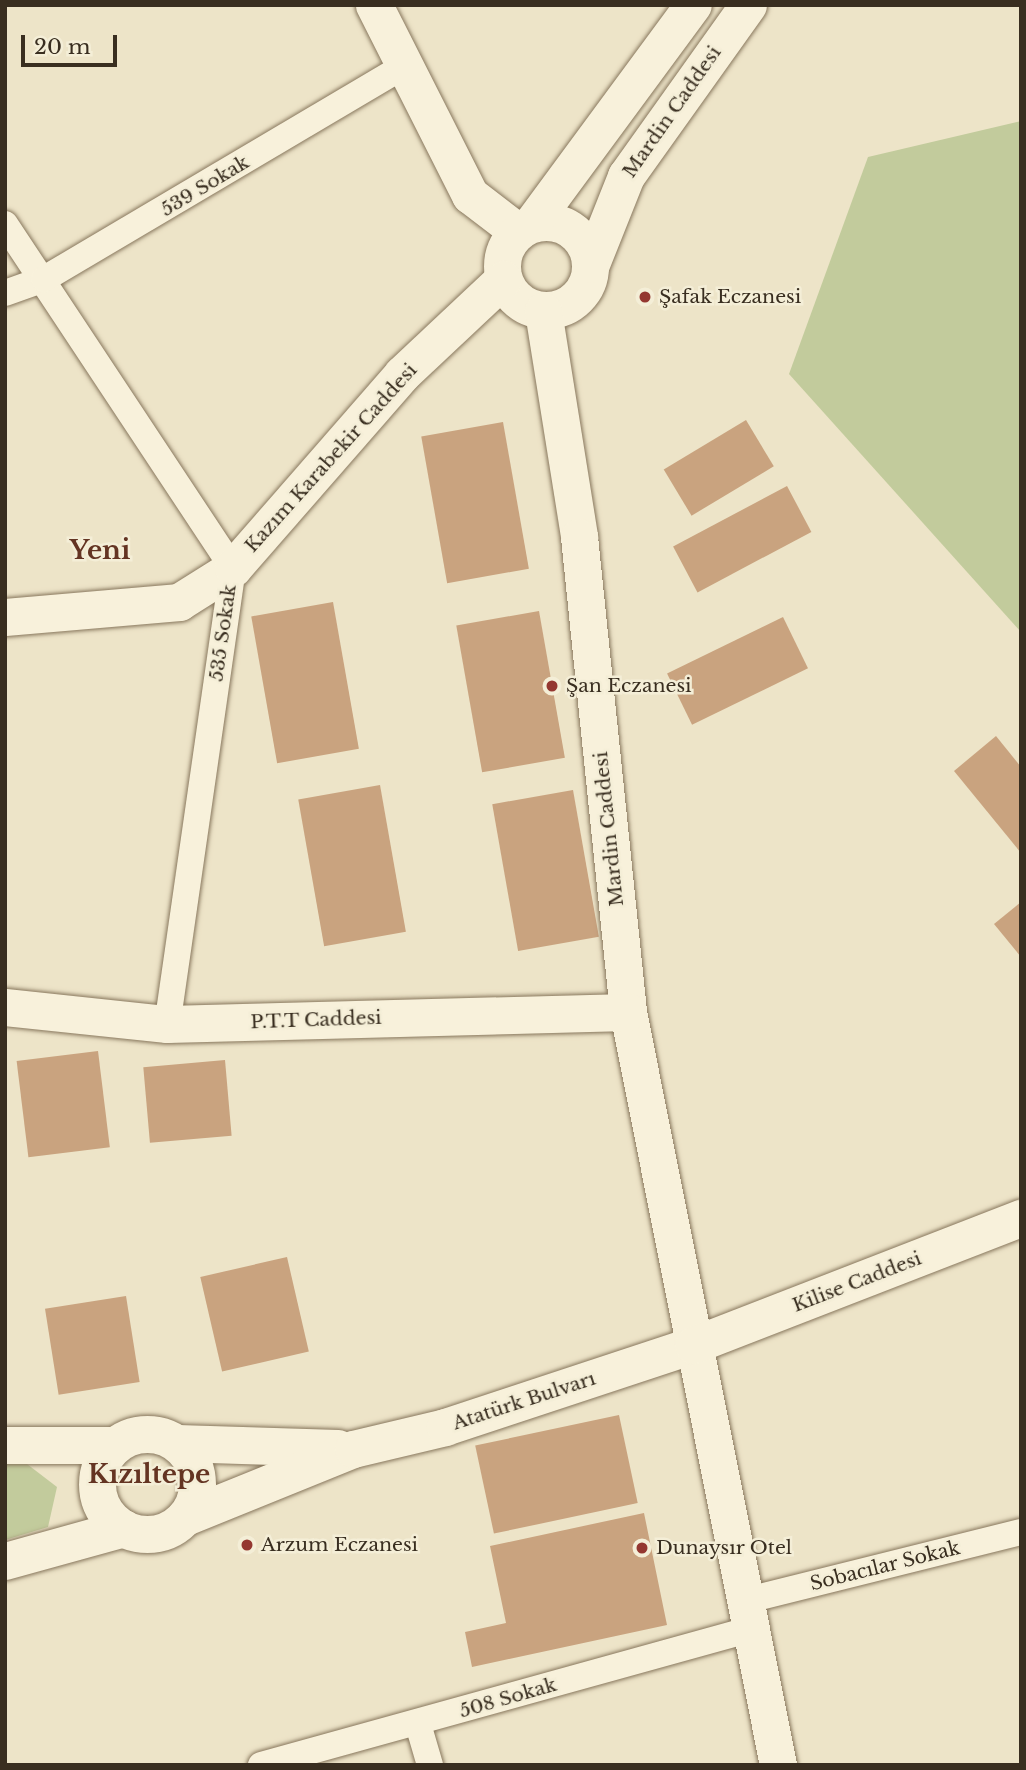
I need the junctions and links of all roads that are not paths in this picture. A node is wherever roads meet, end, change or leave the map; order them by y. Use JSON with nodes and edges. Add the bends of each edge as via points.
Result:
{"nodes":[{"id":1,"x":374,"y":5,"type":"edge"},
{"id":2,"x":693,"y":5,"type":"edge"},
{"id":3,"x":748,"y":5,"type":"edge"},
{"id":4,"x":401,"y":68,"type":"junction"},
{"id":5,"x":5,"y":223,"type":"edge"},
{"id":6,"x":525,"y":227,"type":"junction"},
{"id":7,"x":591,"y":264,"type":"junction"},
{"id":8,"x":44,"y":279,"type":"junction"},
{"id":9,"x":503,"y":279,"type":"junction"},
{"id":10,"x":5,"y":293,"type":"edge"},
{"id":11,"x":543,"y":311,"type":"junction"},
{"id":12,"x":233,"y":568,"type":"junction"},
{"id":13,"x":5,"y":617,"type":"edge"},
{"id":14,"x":5,"y":1007,"type":"edge"},
{"id":15,"x":628,"y":1012,"type":"junction"},
{"id":16,"x":167,"y":1024,"type":"junction"},
{"id":17,"x":1021,"y":1218,"type":"edge"},
{"id":18,"x":693,"y":1345,"type":"junction"},
{"id":19,"x":177,"y":1443,"type":"junction"},
{"id":20,"x":5,"y":1445,"type":"edge"},
{"id":21,"x":115,"y":1445,"type":"junction"},
{"id":22,"x":353,"y":1449,"type":"junction"},
{"id":23,"x":185,"y":1517,"type":"junction"},
{"id":24,"x":124,"y":1528,"type":"junction"},
{"id":25,"x":1021,"y":1532,"type":"edge"},
{"id":26,"x":20,"y":1558,"type":"edge"},
{"id":27,"x":751,"y":1614,"type":"junction"},
{"id":28,"x":418,"y":1724,"type":"junction"},
{"id":29,"x":261,"y":1765,"type":"edge"},
{"id":30,"x":430,"y":1765,"type":"edge"},
{"id":31,"x":778,"y":1765,"type":"edge"}],
"edges":[{"from":1,"to":4,"type":"street"},
{"from":2,"to":6,"type":"street"},
{"from":3,"to":7,"type":"street","name":"Mardin Caddesi","via":[[626,176]]},
{"from":4,"to":6,"type":"street","via":[[470,195]]},
{"from":4,"to":8,"type":"street","name":"539 Sokak"},
{"from":5,"to":8,"type":"street","name":"535 Sokak"},
{"from":6,"to":7,"type":"street","via":[[572,229]]},
{"from":6,"to":9,"type":"street","via":[[504,253]]},
{"from":7,"to":11,"type":"street","name":"Mardin Caddesi","via":[[589,279],[572,303]]},
{"from":8,"to":10,"type":"street","name":"539 Sokak"},
{"from":8,"to":12,"type":"street","name":"535 Sokak"},
{"from":9,"to":11,"type":"street","via":[[518,300]]},
{"from":9,"to":12,"type":"street","name":"Kazım Karabekir Caddesi","via":[[402,374]]},
{"from":11,"to":15,"type":"street","name":"Mardin Caddesi","via":[[579,537]]},
{"from":12,"to":13,"type":"street","name":"Kazım Karabekir Caddesi","via":[[179,602]]},
{"from":12,"to":16,"type":"street","name":"535 Sokak"},
{"from":14,"to":16,"type":"street","name":"P.T.T Caddesi"},
{"from":15,"to":16,"type":"street","name":"P.T.T Caddesi"},
{"from":15,"to":18,"type":"street","name":"Mardin Caddesi"},
{"from":17,"to":18,"type":"street","name":"Kilise Caddesi"},
{"from":18,"to":22,"type":"street","name":"Atatürk Bulvarı","via":[[445,1427]]},
{"from":18,"to":27,"type":"street","name":"Mardin Caddesi"},
{"from":19,"to":21,"type":"street","name":"Atatürk Bulvarı","via":[[146,1434]]},
{"from":19,"to":22,"type":"street","name":"Atatürk Bulvarı"},
{"from":19,"to":23,"type":"street","via":[[196,1470],[193,1503]]},
{"from":20,"to":21,"type":"street","name":"Atatürk Bulvarı"},
{"from":21,"to":24,"type":"street","via":[[98,1473],[97,1489],[102,1505]]},
{"from":22,"to":23,"type":"street","name":"Atatürk Bulvarı"},
{"from":23,"to":24,"type":"street","name":"Atatürk Bulvarı","via":[[156,1533]]},
{"from":24,"to":26,"type":"street","name":"Atatürk Bulvarı"},
{"from":25,"to":27,"type":"street","name":"Sobacılar Sokak"},
{"from":27,"to":28,"type":"street","name":"508 Sokak"},
{"from":27,"to":31,"type":"street","name":"Mardin Caddesi"},
{"from":28,"to":29,"type":"street","name":"508 Sokak"},
{"from":28,"to":30,"type":"street"}]}
